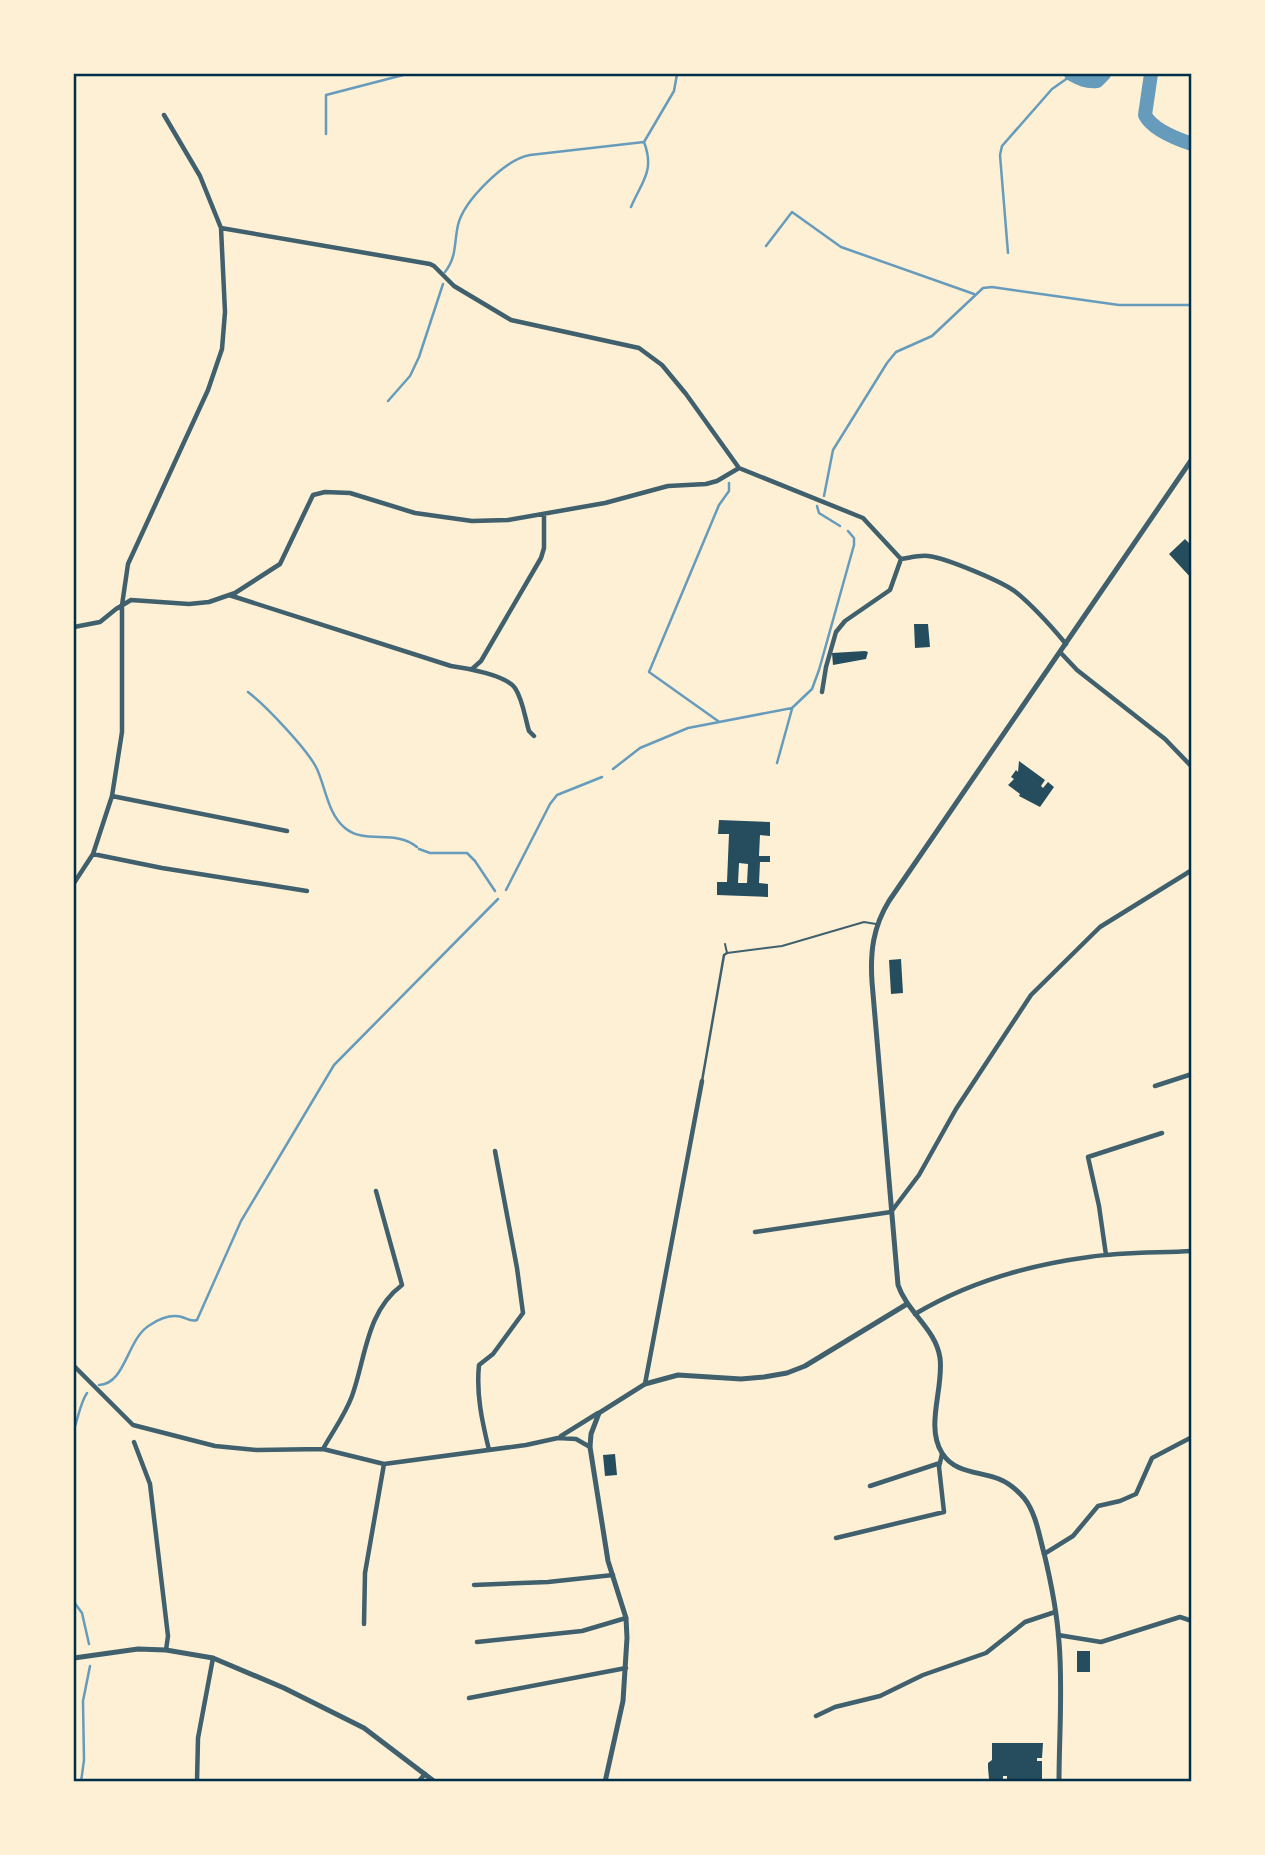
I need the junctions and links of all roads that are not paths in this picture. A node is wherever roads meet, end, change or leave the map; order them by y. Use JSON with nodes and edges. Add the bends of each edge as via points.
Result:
{"nodes":[{"id":1,"x":164,"y":115,"type":"dead end"},
{"id":2,"x":221,"y":228,"type":"junction"},
{"id":3,"x":1192,"y":459,"type":"edge"},
{"id":4,"x":739,"y":468,"type":"junction"},
{"id":5,"x":544,"y":514,"type":"junction"},
{"id":6,"x":901,"y":559,"type":"junction"},
{"id":7,"x":228,"y":595,"type":"junction"},
{"id":8,"x":122,"y":605,"type":"junction"},
{"id":9,"x":74,"y":627,"type":"edge"},
{"id":10,"x":1066,"y":643,"type":"junction"},
{"id":11,"x":1060,"y":652,"type":"junction"},
{"id":12,"x":471,"y":669,"type":"junction"},
{"id":13,"x":822,"y":692,"type":"dead end"},
{"id":14,"x":534,"y":736,"type":"dead end"},
{"id":15,"x":1192,"y":766,"type":"edge"},
{"id":16,"x":112,"y":796,"type":"junction"},
{"id":17,"x":287,"y":831,"type":"dead end"},
{"id":18,"x":93,"y":854,"type":"junction"},
{"id":19,"x":1192,"y":870,"type":"edge"},
{"id":20,"x":74,"y":883,"type":"edge"},
{"id":21,"x":307,"y":891,"type":"dead end"},
{"id":22,"x":877,"y":924,"type":"junction"},
{"id":23,"x":725,"y":944,"type":"dead end"},
{"id":24,"x":727,"y":953,"type":"junction"},
{"id":25,"x":1192,"y":1074,"type":"edge"},
{"id":26,"x":702,"y":1081,"type":"joint"},
{"id":27,"x":1155,"y":1086,"type":"dead end"},
{"id":28,"x":1162,"y":1133,"type":"dead end"},
{"id":29,"x":495,"y":1151,"type":"dead end"},
{"id":30,"x":376,"y":1191,"type":"dead end"},
{"id":31,"x":891,"y":1212,"type":"junction"},
{"id":32,"x":755,"y":1231,"type":"dead end"},
{"id":33,"x":1192,"y":1251,"type":"edge"},
{"id":34,"x":1106,"y":1255,"type":"junction"},
{"id":35,"x":907,"y":1304,"type":"junction"},
{"id":36,"x":915,"y":1314,"type":"junction"},
{"id":37,"x":74,"y":1360,"type":"edge"},
{"id":38,"x":74,"y":1366,"type":"edge"},
{"id":39,"x":645,"y":1384,"type":"junction"},
{"id":40,"x":599,"y":1413,"type":"junction"},
{"id":41,"x":1192,"y":1437,"type":"edge"},
{"id":42,"x":558,"y":1438,"type":"junction"},
{"id":43,"x":134,"y":1442,"type":"dead end"},
{"id":44,"x":590,"y":1447,"type":"junction"},
{"id":45,"x":323,"y":1449,"type":"junction"},
{"id":46,"x":489,"y":1450,"type":"junction"},
{"id":47,"x":942,"y":1454,"type":"junction"},
{"id":48,"x":940,"y":1463,"type":"junction"},
{"id":49,"x":384,"y":1464,"type":"junction"},
{"id":50,"x":870,"y":1486,"type":"dead end"},
{"id":51,"x":836,"y":1538,"type":"dead end"},
{"id":52,"x":1044,"y":1554,"type":"junction"},
{"id":53,"x":613,"y":1575,"type":"junction"},
{"id":54,"x":474,"y":1586,"type":"dead end"},
{"id":55,"x":1055,"y":1612,"type":"junction"},
{"id":56,"x":626,"y":1618,"type":"junction"},
{"id":57,"x":1192,"y":1621,"type":"edge"},
{"id":58,"x":364,"y":1624,"type":"dead end"},
{"id":59,"x":1058,"y":1635,"type":"junction"},
{"id":60,"x":477,"y":1642,"type":"dead end"},
{"id":61,"x":166,"y":1650,"type":"junction"},
{"id":62,"x":74,"y":1658,"type":"edge"},
{"id":63,"x":213,"y":1658,"type":"junction"},
{"id":64,"x":626,"y":1668,"type":"junction"},
{"id":65,"x":469,"y":1698,"type":"dead end"},
{"id":66,"x":816,"y":1716,"type":"dead end"},
{"id":67,"x":426,"y":1773,"type":"junction"},
{"id":68,"x":197,"y":1782,"type":"edge"},
{"id":69,"x":418,"y":1782,"type":"edge"},
{"id":70,"x":435,"y":1782,"type":"edge"},
{"id":71,"x":605,"y":1782,"type":"edge"},
{"id":72,"x":1059,"y":1782,"type":"edge"}],
"edges":[{"from":1,"to":2,"type":"street","via":[[201,176]]},
{"from":2,"to":4,"type":"street","via":[[430,264],[454,286],[511,320],[639,348],[668,372]]},
{"from":2,"to":8,"type":"street","via":[[222,349],[208,390],[128,564]]},
{"from":3,"to":10,"type":"street"},
{"from":4,"to":5,"type":"street","via":[[705,484],[668,486]]},
{"from":4,"to":6,"type":"street","via":[[863,518]]},
{"from":5,"to":7,"type":"street","via":[[472,521],[415,513],[350,493],[313,495],[280,564]]},
{"from":5,"to":12,"type":"street","via":[[541,558],[481,661]]},
{"from":6,"to":10,"type":"street","via":[[928,556],[1015,591]]},
{"from":6,"to":13,"type":"street","via":[[890,590],[836,632]]},
{"from":7,"to":8,"type":"street","via":[[189,604],[131,600]]},
{"from":7,"to":12,"type":"street"},
{"from":8,"to":9,"type":"street","via":[[100,622]]},
{"from":8,"to":16,"type":"street","via":[[122,732]]},
{"from":10,"to":11,"type":"street"},
{"from":11,"to":15,"type":"street"},
{"from":11,"to":22,"type":"street"},
{"from":12,"to":14,"type":"street","via":[[511,684]]},
{"from":16,"to":17,"type":"street"},
{"from":16,"to":18,"type":"street"},
{"from":18,"to":20,"type":"street"},
{"from":18,"to":21,"type":"street"},
{"from":19,"to":31,"type":"street","via":[[1100,928],[1031,995]]},
{"from":22,"to":24,"type":"lane","via":[[864,922],[782,946]]},
{"from":22,"to":31,"type":"street","via":[[871,967]]},
{"from":23,"to":24,"type":"lane"},
{"from":24,"to":26,"type":"street"},
{"from":25,"to":27,"type":"street"},
{"from":26,"to":39,"type":"street"},
{"from":28,"to":34,"type":"street","via":[[1088,1157]]},
{"from":29,"to":46,"type":"street","via":[[523,1313],[493,1354],[479,1364],[477,1383]]},
{"from":30,"to":45,"type":"street","via":[[402,1284],[389,1295],[369,1328],[353,1394]]},
{"from":31,"to":32,"type":"street"},
{"from":31,"to":35,"type":"street","via":[[898,1285]]},
{"from":33,"to":34,"type":"street"},
{"from":34,"to":36,"type":"street","via":[[1057,1262],[977,1283]]},
{"from":35,"to":36,"type":"street"},
{"from":35,"to":39,"type":"street","via":[[788,1373],[741,1379],[678,1376]]},
{"from":36,"to":47,"type":"street","via":[[940,1357],[935,1424]]},
{"from":37,"to":38,"type":"street"},
{"from":38,"to":45,"type":"street","via":[[132,1425],[215,1446]]},
{"from":39,"to":40,"type":"street"},
{"from":40,"to":42,"type":"street"},
{"from":40,"to":44,"type":"street"},
{"from":41,"to":52,"type":"street","via":[[1152,1458],[1136,1493],[1098,1506],[1073,1536]]},
{"from":42,"to":44,"type":"street","via":[[576,1439]]},
{"from":42,"to":46,"type":"street"},
{"from":43,"to":61,"type":"street","via":[[150,1484]]},
{"from":44,"to":53,"type":"street"},
{"from":45,"to":49,"type":"street"},
{"from":46,"to":49,"type":"street"},
{"from":47,"to":48,"type":"street"},
{"from":47,"to":52,"type":"street","via":[[957,1467],[1012,1486],[1026,1500]]},
{"from":48,"to":50,"type":"street"},
{"from":48,"to":51,"type":"street","via":[[944,1512]]},
{"from":49,"to":58,"type":"street","via":[[365,1573]]},
{"from":52,"to":55,"type":"street"},
{"from":53,"to":54,"type":"street"},
{"from":53,"to":56,"type":"street"},
{"from":55,"to":59,"type":"street"},
{"from":55,"to":66,"type":"street","via":[[1025,1622],[986,1653]]},
{"from":56,"to":60,"type":"street","via":[[582,1631]]},
{"from":56,"to":64,"type":"street"},
{"from":57,"to":59,"type":"street","via":[[1180,1617],[1101,1642]]},
{"from":59,"to":72,"type":"street"},
{"from":61,"to":62,"type":"street"},
{"from":61,"to":63,"type":"street"},
{"from":63,"to":67,"type":"street","via":[[364,1728]]},
{"from":63,"to":68,"type":"street","via":[[198,1738]]},
{"from":64,"to":65,"type":"street"},
{"from":64,"to":71,"type":"street","via":[[624,1701]]},
{"from":67,"to":69,"type":"street"},
{"from":67,"to":70,"type":"street"}]}
